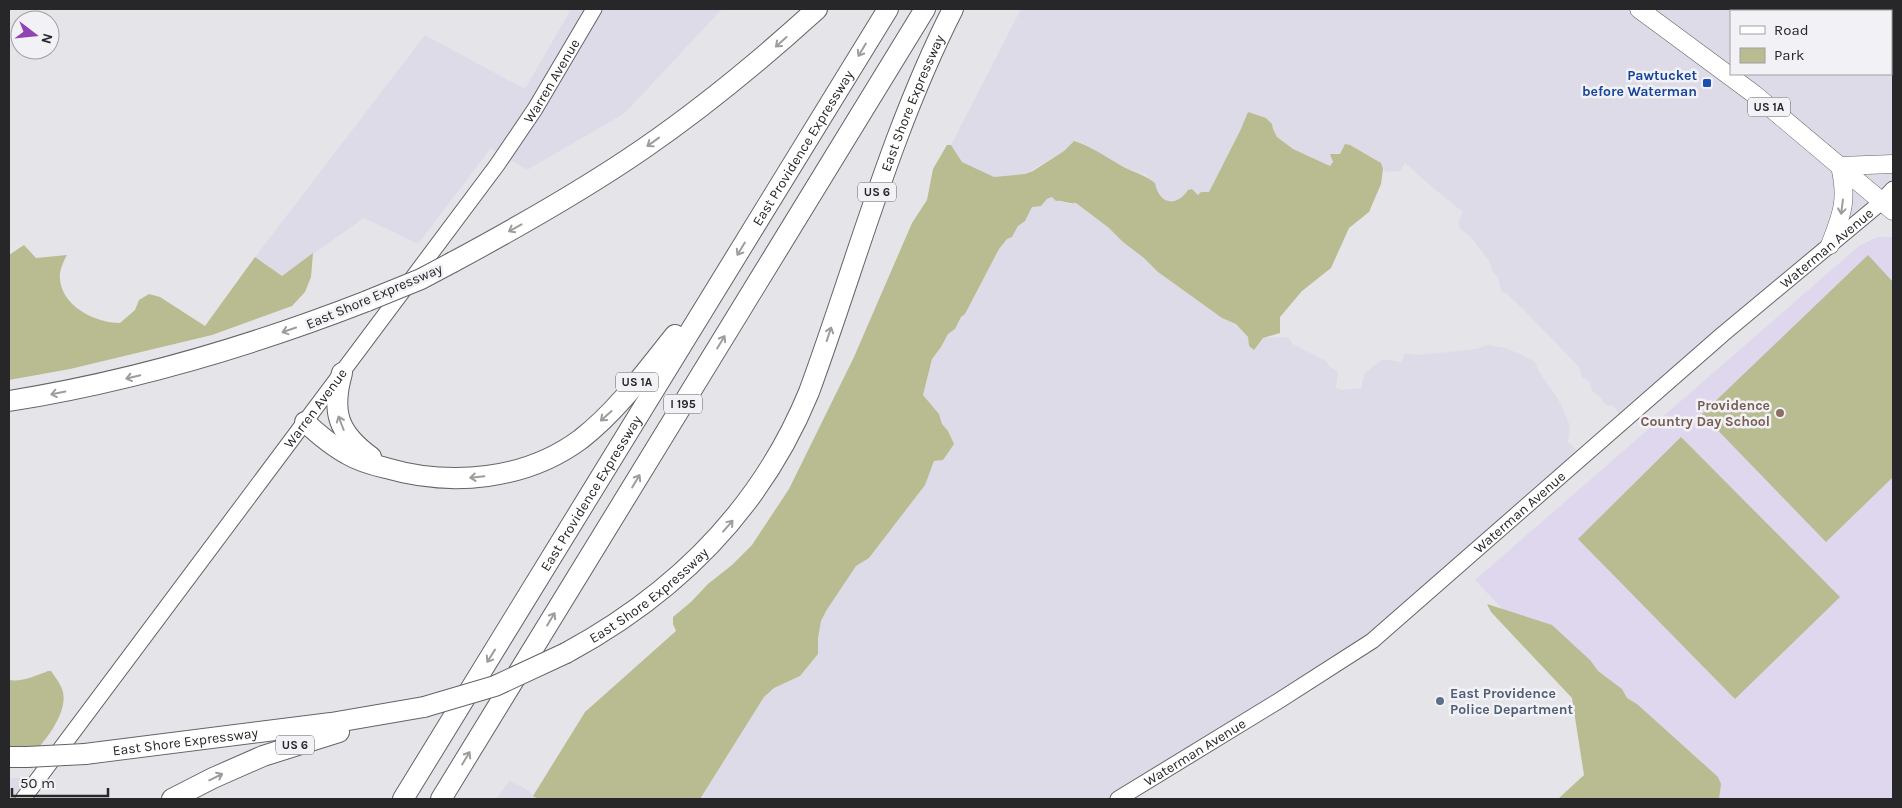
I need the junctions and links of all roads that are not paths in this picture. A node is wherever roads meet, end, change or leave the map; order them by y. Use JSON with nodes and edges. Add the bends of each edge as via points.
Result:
{"nodes":[{"id":1,"x":594,"y":9,"type":"edge"},
{"id":2,"x":817,"y":9,"type":"edge"},
{"id":3,"x":888,"y":9,"type":"edge"},
{"id":4,"x":925,"y":9,"type":"edge"},
{"id":5,"x":952,"y":9,"type":"edge"},
{"id":6,"x":1639,"y":9,"type":"edge"},
{"id":7,"x":1893,"y":164,"type":"edge"},
{"id":8,"x":1840,"y":166,"type":"junction"},
{"id":9,"x":1889,"y":200,"type":"edge"},
{"id":10,"x":1830,"y":245,"type":"junction"},
{"id":11,"x":727,"y":271,"type":"junction"},
{"id":12,"x":342,"y":373,"type":"junction"},
{"id":13,"x":9,"y":401,"type":"edge"},
{"id":14,"x":305,"y":422,"type":"junction"},
{"id":15,"x":386,"y":468,"type":"junction"},
{"id":16,"x":424,"y":708,"type":"junction"},
{"id":17,"x":18,"y":757,"type":"edge"},
{"id":18,"x":23,"y":799,"type":"edge"},
{"id":19,"x":172,"y":799,"type":"edge"},
{"id":20,"x":403,"y":799,"type":"edge"},
{"id":21,"x":441,"y":799,"type":"edge"},
{"id":22,"x":1118,"y":799,"type":"edge"}],
"edges":[{"from":1,"to":12,"type":"main road","name":"Warren Avenue","number":"US 1A","via":[[523,129]]},
{"from":2,"to":13,"type":"highway","name":"East Shore Expressway","one_way":true,"bridge":true,"via":[[731,83],[644,149],[564,200],[410,284],[213,356],[122,380]]},
{"from":3,"to":11,"type":"highway","name":"East Providence Expressway","number":"I 195","one_way":true},
{"from":21,"to":4,"type":"highway","number":"I 195","one_way":true},
{"from":16,"to":5,"type":"highway","name":"East Shore Expressway","number":"US 6","one_way":true,"bridge":true,"via":[[495,686],[566,653],[621,620],[679,576],[729,525],[772,466],[795,425],[882,176]]},
{"from":6,"to":8,"type":"main road","number":"US 1A","via":[[1754,94]]},
{"from":7,"to":8,"type":"main road"},
{"from":8,"to":9,"type":"main road","number":"US 1A"},
{"from":8,"to":10,"type":"main road","one_way":true,"via":[[1844,185],[1842,212]]},
{"from":9,"to":10,"type":"main road","name":"Waterman Avenue"},
{"from":10,"to":22,"type":"main road","name":"Waterman Avenue","via":[[1723,334],[1372,641]]},
{"from":11,"to":15,"type":"highway","number":"US 1A","one_way":true,"via":[[616,407],[582,438],[551,458],[509,472],[464,479],[430,478]]},
{"from":11,"to":20,"type":"highway","name":"East Providence Expressway","number":"I 195","one_way":true},
{"from":12,"to":14,"type":"main road","name":"Warren Avenue"},
{"from":15,"to":12,"type":"highway","number":"US 1A","one_way":true,"via":[[354,444],[341,426],[336,399]]},
{"from":14,"to":15,"type":"highway","via":[[348,455]]},
{"from":14,"to":18,"type":"main road","name":"Warren Avenue"},
{"from":16,"to":17,"type":"highway","name":"East Shore Expressway","bridge":true,"via":[[331,724],[85,754]]},
{"from":19,"to":16,"type":"highway","number":"US 6","one_way":true,"via":[[269,754]]}]}
